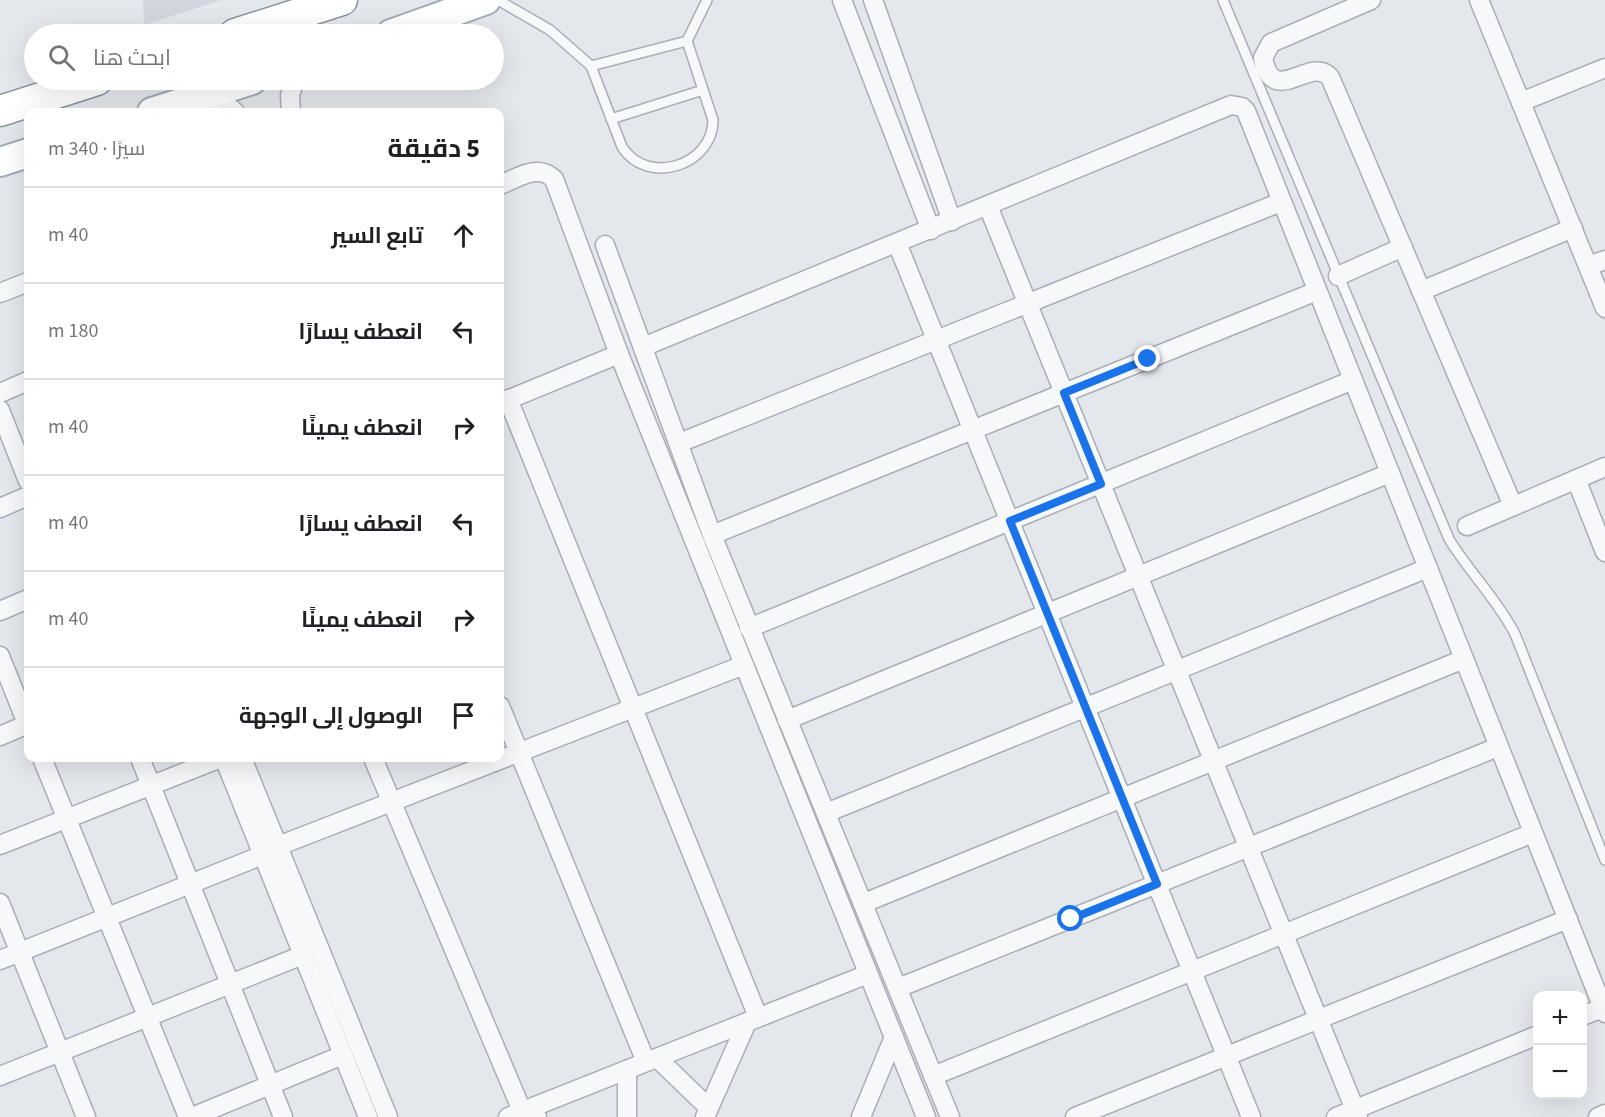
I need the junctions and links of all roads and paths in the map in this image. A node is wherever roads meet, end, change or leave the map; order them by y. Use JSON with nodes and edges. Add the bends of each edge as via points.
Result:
{"nodes":[{"id":1,"x":342,"y":0,"type":"edge"},
{"id":2,"x":486,"y":0,"type":"edge"},
{"id":3,"x":498,"y":0,"type":"edge"},
{"id":4,"x":707,"y":0,"type":"edge"},
{"id":5,"x":842,"y":0,"type":"edge"},
{"id":6,"x":873,"y":0,"type":"edge"},
{"id":7,"x":1223,"y":0,"type":"edge"},
{"id":8,"x":1371,"y":0,"type":"edge"},
{"id":9,"x":1479,"y":0,"type":"edge"},
{"id":10,"x":262,"y":24,"type":"edge"},
{"id":11,"x":419,"y":24,"type":"edge"},
{"id":12,"x":687,"y":42,"type":"junction"},
{"id":13,"x":889,"y":42,"type":"junction"},
{"id":14,"x":863,"y":52,"type":"junction"},
{"id":15,"x":591,"y":66,"type":"junction"},
{"id":16,"x":1605,"y":68,"type":"edge"},
{"id":17,"x":66,"y":90,"type":"edge"},
{"id":18,"x":221,"y":90,"type":"edge"},
{"id":19,"x":292,"y":90,"type":"edge"},
{"id":20,"x":703,"y":90,"type":"junction"},
{"id":21,"x":203,"y":96,"type":"junction"},
{"id":22,"x":1521,"y":102,"type":"junction"},
{"id":23,"x":165,"y":108,"type":"edge"},
{"id":24,"x":230,"y":108,"type":"edge"},
{"id":25,"x":291,"y":108,"type":"edge"},
{"id":26,"x":0,"y":111,"type":"edge"},
{"id":27,"x":611,"y":119,"type":"junction"},
{"id":28,"x":24,"y":154,"type":"edge"},
{"id":29,"x":0,"y":162,"type":"edge"},
{"id":30,"x":504,"y":183,"type":"edge"},
{"id":31,"x":942,"y":193,"type":"junction"},
{"id":32,"x":920,"y":202,"type":"junction"},
{"id":33,"x":1281,"y":202,"type":"junction"},
{"id":34,"x":988,"y":206,"type":"junction"},
{"id":35,"x":952,"y":221,"type":"junction"},
{"id":36,"x":1573,"y":228,"type":"junction"},
{"id":37,"x":931,"y":230,"type":"junction"},
{"id":38,"x":897,"y":243,"type":"junction"},
{"id":39,"x":605,"y":246,"type":"dead end"},
{"id":40,"x":1403,"y":247,"type":"junction"},
{"id":41,"x":1597,"y":263,"type":"edge"},
{"id":42,"x":1338,"y":276,"type":"junction"},
{"id":43,"x":24,"y":284,"type":"edge"},
{"id":44,"x":1317,"y":291,"type":"junction"},
{"id":45,"x":1421,"y":291,"type":"junction"},
{"id":46,"x":0,"y":293,"type":"edge"},
{"id":47,"x":1027,"y":303,"type":"junction"},
{"id":48,"x":1605,"y":308,"type":"edge"},
{"id":49,"x":936,"y":340,"type":"junction"},
{"id":50,"x":644,"y":347,"type":"junction"},
{"id":51,"x":620,"y":354,"type":"junction"},
{"id":52,"x":1353,"y":380,"type":"junction"},
{"id":53,"x":24,"y":383,"type":"edge"},
{"id":54,"x":0,"y":393,"type":"edge"},
{"id":55,"x":1064,"y":393,"type":"junction"},
{"id":56,"x":504,"y":401,"type":"edge"},
{"id":57,"x":0,"y":410,"type":"edge"},
{"id":58,"x":973,"y":430,"type":"junction"},
{"id":59,"x":679,"y":443,"type":"junction"},
{"id":60,"x":1605,"y":467,"type":"edge"},
{"id":61,"x":24,"y":471,"type":"edge"},
{"id":62,"x":1390,"y":473,"type":"junction"},
{"id":63,"x":1576,"y":479,"type":"junction"},
{"id":64,"x":1101,"y":484,"type":"junction"},
{"id":65,"x":24,"y":498,"type":"edge"},
{"id":66,"x":1513,"y":506,"type":"junction"},
{"id":67,"x":0,"y":508,"type":"edge"},
{"id":68,"x":1010,"y":521,"type":"junction"},
{"id":69,"x":1467,"y":526,"type":"dead end"},
{"id":70,"x":712,"y":535,"type":"junction"},
{"id":71,"x":1605,"y":552,"type":"edge"},
{"id":72,"x":1428,"y":568,"type":"junction"},
{"id":73,"x":1138,"y":576,"type":"junction"},
{"id":74,"x":24,"y":601,"type":"edge"},
{"id":75,"x":0,"y":610,"type":"edge"},
{"id":76,"x":1047,"y":613,"type":"junction"},
{"id":77,"x":749,"y":628,"type":"junction"},
{"id":78,"x":0,"y":656,"type":"edge"},
{"id":79,"x":1464,"y":660,"type":"junction"},
{"id":80,"x":744,"y":665,"type":"junction"},
{"id":81,"x":1177,"y":671,"type":"junction"},
{"id":82,"x":633,"y":708,"type":"junction"},
{"id":83,"x":1085,"y":708,"type":"junction"},
{"id":84,"x":24,"y":715,"type":"edge"},
{"id":85,"x":504,"y":716,"type":"edge"},
{"id":86,"x":787,"y":720,"type":"junction"},
{"id":87,"x":24,"y":727,"type":"edge"},
{"id":88,"x":0,"y":736,"type":"edge"},
{"id":89,"x":1498,"y":747,"type":"junction"},
{"id":90,"x":519,"y":752,"type":"junction"},
{"id":91,"x":504,"y":758,"type":"edge"},
{"id":92,"x":1213,"y":761,"type":"junction"},
{"id":93,"x":44,"y":762,"type":"edge"},
{"id":94,"x":142,"y":762,"type":"edge"},
{"id":95,"x":212,"y":762,"type":"edge"},
{"id":96,"x":225,"y":762,"type":"edge"},
{"id":97,"x":243,"y":762,"type":"edge"},
{"id":98,"x":375,"y":762,"type":"edge"},
{"id":99,"x":494,"y":762,"type":"edge"},
{"id":100,"x":151,"y":785,"type":"junction"},
{"id":101,"x":1122,"y":798,"type":"junction"},
{"id":102,"x":391,"y":803,"type":"junction"},
{"id":103,"x":826,"y":813,"type":"junction"},
{"id":104,"x":67,"y":819,"type":"junction"},
{"id":105,"x":1533,"y":833,"type":"junction"},
{"id":106,"x":0,"y":845,"type":"edge"},
{"id":107,"x":1248,"y":848,"type":"junction"},
{"id":108,"x":270,"y":851,"type":"junction"},
{"id":109,"x":1605,"y":860,"type":"edge"},
{"id":110,"x":1157,"y":884,"type":"junction"},
{"id":111,"x":190,"y":885,"type":"junction"},
{"id":112,"x":0,"y":903,"type":"edge"},
{"id":113,"x":864,"y":903,"type":"junction"},
{"id":114,"x":107,"y":918,"type":"junction"},
{"id":115,"x":1568,"y":919,"type":"junction"},
{"id":116,"x":1284,"y":934,"type":"junction"},
{"id":117,"x":20,"y":952,"type":"junction"},
{"id":118,"x":303,"y":955,"type":"junction"},
{"id":119,"x":0,"y":960,"type":"edge"},
{"id":120,"x":1192,"y":971,"type":"junction"},
{"id":121,"x":868,"y":974,"type":"junction"},
{"id":122,"x":228,"y":985,"type":"junction"},
{"id":123,"x":898,"y":988,"type":"junction"},
{"id":124,"x":1604,"y":1010,"type":"edge"},
{"id":125,"x":1587,"y":1015,"type":"edge"},
{"id":126,"x":148,"y":1017,"type":"junction"},
{"id":127,"x":753,"y":1019,"type":"junction"},
{"id":128,"x":1318,"y":1020,"type":"junction"},
{"id":129,"x":894,"y":1037,"type":"junction"},
{"id":130,"x":1533,"y":1037,"type":"edge"},
{"id":131,"x":60,"y":1052,"type":"junction"},
{"id":132,"x":343,"y":1055,"type":"junction"},
{"id":133,"x":1226,"y":1056,"type":"junction"},
{"id":134,"x":652,"y":1060,"type":"junction"},
{"id":135,"x":627,"y":1070,"type":"junction"},
{"id":136,"x":0,"y":1076,"type":"edge"},
{"id":137,"x":933,"y":1076,"type":"junction"},
{"id":138,"x":270,"y":1085,"type":"junction"},
{"id":139,"x":707,"y":1113,"type":"edge"},
{"id":140,"x":1356,"y":1113,"type":"edge"},
{"id":141,"x":1605,"y":1114,"type":"edge"},
{"id":142,"x":523,"y":1115,"type":"edge"},
{"id":143,"x":86,"y":1117,"type":"edge"},
{"id":144,"x":190,"y":1117,"type":"edge"},
{"id":145,"x":283,"y":1117,"type":"edge"},
{"id":146,"x":368,"y":1117,"type":"edge"},
{"id":147,"x":388,"y":1117,"type":"edge"},
{"id":148,"x":627,"y":1117,"type":"edge"},
{"id":149,"x":861,"y":1117,"type":"edge"},
{"id":150,"x":926,"y":1117,"type":"edge"},
{"id":151,"x":950,"y":1117,"type":"edge"},
{"id":152,"x":1075,"y":1117,"type":"edge"},
{"id":153,"x":1251,"y":1117,"type":"edge"},
{"id":154,"x":1336,"y":1117,"type":"edge"},
{"id":155,"x":1598,"y":1117,"type":"edge"}],
"edges":[{"from":1,"to":10,"type":"highway"},
{"from":2,"to":11,"type":"main road"},
{"from":3,"to":15,"type":"lane","via":[[550,30]]},
{"from":4,"to":12,"type":"lane"},
{"from":5,"to":14,"type":"street"},
{"from":6,"to":13,"type":"street"},
{"from":7,"to":42,"type":"lane"},
{"from":8,"to":40,"type":"street","via":[[1271,43],[1263,57],[1270,76],[1277,80],[1288,81],[1315,70],[1330,77]]},
{"from":9,"to":22,"type":"street"},
{"from":12,"to":15,"type":"lane"},
{"from":12,"to":20,"type":"lane"},
{"from":13,"to":14,"type":"street"},
{"from":13,"to":31,"type":"street"},
{"from":14,"to":32,"type":"street"},
{"from":15,"to":27,"type":"lane"},
{"from":16,"to":22,"type":"street"},
{"from":17,"to":26,"type":"highway"},
{"from":18,"to":21,"type":"main road"},
{"from":19,"to":25,"type":"street"},
{"from":20,"to":27,"type":"lane"},
{"from":20,"to":27,"type":"lane","via":[[713,130],[710,138],[685,162],[654,170],[639,165],[629,159]]},
{"from":21,"to":23,"type":"main road"},
{"from":21,"to":24,"type":"street"},
{"from":22,"to":36,"type":"street"},
{"from":28,"to":29,"type":"main road"},
{"from":30,"to":51,"type":"street","via":[[536,171],[554,179]]},
{"from":31,"to":32,"type":"street"},
{"from":31,"to":35,"type":"street"},
{"from":32,"to":37,"type":"street"},
{"from":33,"to":34,"type":"street","via":[[1246,111],[1236,105]]},
{"from":33,"to":44,"type":"street"},
{"from":33,"to":47,"type":"street"},
{"from":34,"to":35,"type":"street"},
{"from":34,"to":47,"type":"street"},
{"from":35,"to":37,"type":"street"},
{"from":36,"to":41,"type":"street"},
{"from":36,"to":45,"type":"street"},
{"from":37,"to":38,"type":"street"},
{"from":38,"to":49,"type":"street"},
{"from":38,"to":50,"type":"street"},
{"from":39,"to":50,"type":"street"},
{"from":40,"to":42,"type":"street"},
{"from":40,"to":45,"type":"street"},
{"from":41,"to":48,"type":"street"},
{"from":42,"to":109,"type":"lane","via":[[1449,539],[1462,561],[1502,608],[1515,634]]},
{"from":43,"to":46,"type":"street"},
{"from":44,"to":52,"type":"street"},
{"from":44,"to":55,"type":"street"},
{"from":45,"to":66,"type":"street"},
{"from":47,"to":49,"type":"street"},
{"from":47,"to":55,"type":"street"},
{"from":49,"to":58,"type":"street"},
{"from":49,"to":59,"type":"street"},
{"from":50,"to":59,"type":"street"},
{"from":51,"to":56,"type":"street"},
{"from":51,"to":80,"type":"street"},
{"from":52,"to":62,"type":"street"},
{"from":52,"to":64,"type":"street"},
{"from":53,"to":54,"type":"street"},
{"from":55,"to":58,"type":"street"},
{"from":55,"to":64,"type":"street"},
{"from":56,"to":82,"type":"street"},
{"from":57,"to":61,"type":"street"},
{"from":58,"to":68,"type":"street"},
{"from":58,"to":70,"type":"street"},
{"from":59,"to":70,"type":"street"},
{"from":60,"to":63,"type":"street"},
{"from":62,"to":72,"type":"street"},
{"from":62,"to":73,"type":"street"},
{"from":63,"to":66,"type":"street"},
{"from":63,"to":71,"type":"street"},
{"from":64,"to":68,"type":"street"},
{"from":64,"to":73,"type":"street"},
{"from":65,"to":67,"type":"street"},
{"from":66,"to":69,"type":"street"},
{"from":68,"to":76,"type":"street"},
{"from":68,"to":77,"type":"street"},
{"from":70,"to":77,"type":"street"},
{"from":72,"to":79,"type":"street"},
{"from":72,"to":81,"type":"street"},
{"from":73,"to":76,"type":"street"},
{"from":73,"to":81,"type":"street"},
{"from":74,"to":75,"type":"street"},
{"from":76,"to":83,"type":"street"},
{"from":76,"to":86,"type":"street"},
{"from":77,"to":86,"type":"street"},
{"from":78,"to":84,"type":"street"},
{"from":79,"to":89,"type":"street"},
{"from":79,"to":92,"type":"street"},
{"from":80,"to":82,"type":"street"},
{"from":80,"to":121,"type":"street"},
{"from":81,"to":83,"type":"street"},
{"from":81,"to":92,"type":"street"},
{"from":82,"to":90,"type":"street"},
{"from":82,"to":127,"type":"street"},
{"from":83,"to":101,"type":"street"},
{"from":83,"to":103,"type":"street"},
{"from":85,"to":90,"type":"street"},
{"from":86,"to":103,"type":"street"},
{"from":87,"to":88,"type":"street"},
{"from":89,"to":105,"type":"street"},
{"from":89,"to":107,"type":"street"},
{"from":90,"to":91,"type":"street"},
{"from":90,"to":134,"type":"street"},
{"from":92,"to":101,"type":"street"},
{"from":92,"to":107,"type":"street"},
{"from":93,"to":104,"type":"street"},
{"from":94,"to":100,"type":"street"},
{"from":95,"to":100,"type":"street"},
{"from":96,"to":108,"type":"street"},
{"from":97,"to":108,"type":"street"},
{"from":98,"to":102,"type":"street"},
{"from":99,"to":102,"type":"street"},
{"from":100,"to":104,"type":"street"},
{"from":100,"to":111,"type":"street"},
{"from":101,"to":110,"type":"street"},
{"from":101,"to":113,"type":"street"},
{"from":102,"to":108,"type":"street"},
{"from":102,"to":142,"type":"street"},
{"from":103,"to":113,"type":"street"},
{"from":104,"to":106,"type":"street"},
{"from":104,"to":114,"type":"street"},
{"from":105,"to":115,"type":"street"},
{"from":105,"to":116,"type":"street"},
{"from":107,"to":110,"type":"street"},
{"from":107,"to":116,"type":"street"},
{"from":108,"to":111,"type":"street"},
{"from":108,"to":118,"type":"street"},
{"from":108,"to":147,"type":"street"},
{"from":110,"to":120,"type":"street"},
{"from":110,"to":123,"type":"street"},
{"from":111,"to":114,"type":"street"},
{"from":111,"to":122,"type":"street"},
{"from":112,"to":117,"type":"street"},
{"from":113,"to":123,"type":"street"},
{"from":114,"to":117,"type":"street"},
{"from":114,"to":126,"type":"street"},
{"from":115,"to":124,"type":"street"},
{"from":115,"to":128,"type":"street"},
{"from":116,"to":120,"type":"street"},
{"from":116,"to":128,"type":"street"},
{"from":117,"to":119,"type":"street"},
{"from":117,"to":131,"type":"street"},
{"from":118,"to":122,"type":"street"},
{"from":118,"to":132,"type":"street"},
{"from":120,"to":133,"type":"street"},
{"from":120,"to":137,"type":"street"},
{"from":121,"to":127,"type":"street"},
{"from":121,"to":129,"type":"street"},
{"from":122,"to":126,"type":"street"},
{"from":122,"to":138,"type":"street"},
{"from":123,"to":137,"type":"street"},
{"from":124,"to":125,"type":"street"},
{"from":126,"to":131,"type":"street"},
{"from":126,"to":144,"type":"street"},
{"from":127,"to":134,"type":"street"},
{"from":127,"to":139,"type":"street"},
{"from":128,"to":133,"type":"street"},
{"from":128,"to":140,"type":"street"},
{"from":129,"to":149,"type":"street"},
{"from":129,"to":150,"type":"street"},
{"from":130,"to":140,"type":"street"},
{"from":131,"to":136,"type":"street"},
{"from":131,"to":143,"type":"street"},
{"from":132,"to":138,"type":"street"},
{"from":132,"to":146,"type":"street"},
{"from":133,"to":152,"type":"street"},
{"from":133,"to":153,"type":"street"},
{"from":134,"to":135,"type":"street"},
{"from":134,"to":139,"type":"street"},
{"from":135,"to":142,"type":"street"},
{"from":135,"to":148,"type":"street"},
{"from":137,"to":151,"type":"street"},
{"from":138,"to":144,"type":"street"},
{"from":138,"to":145,"type":"street"},
{"from":140,"to":154,"type":"street"},
{"from":141,"to":155,"type":"street"}]}
